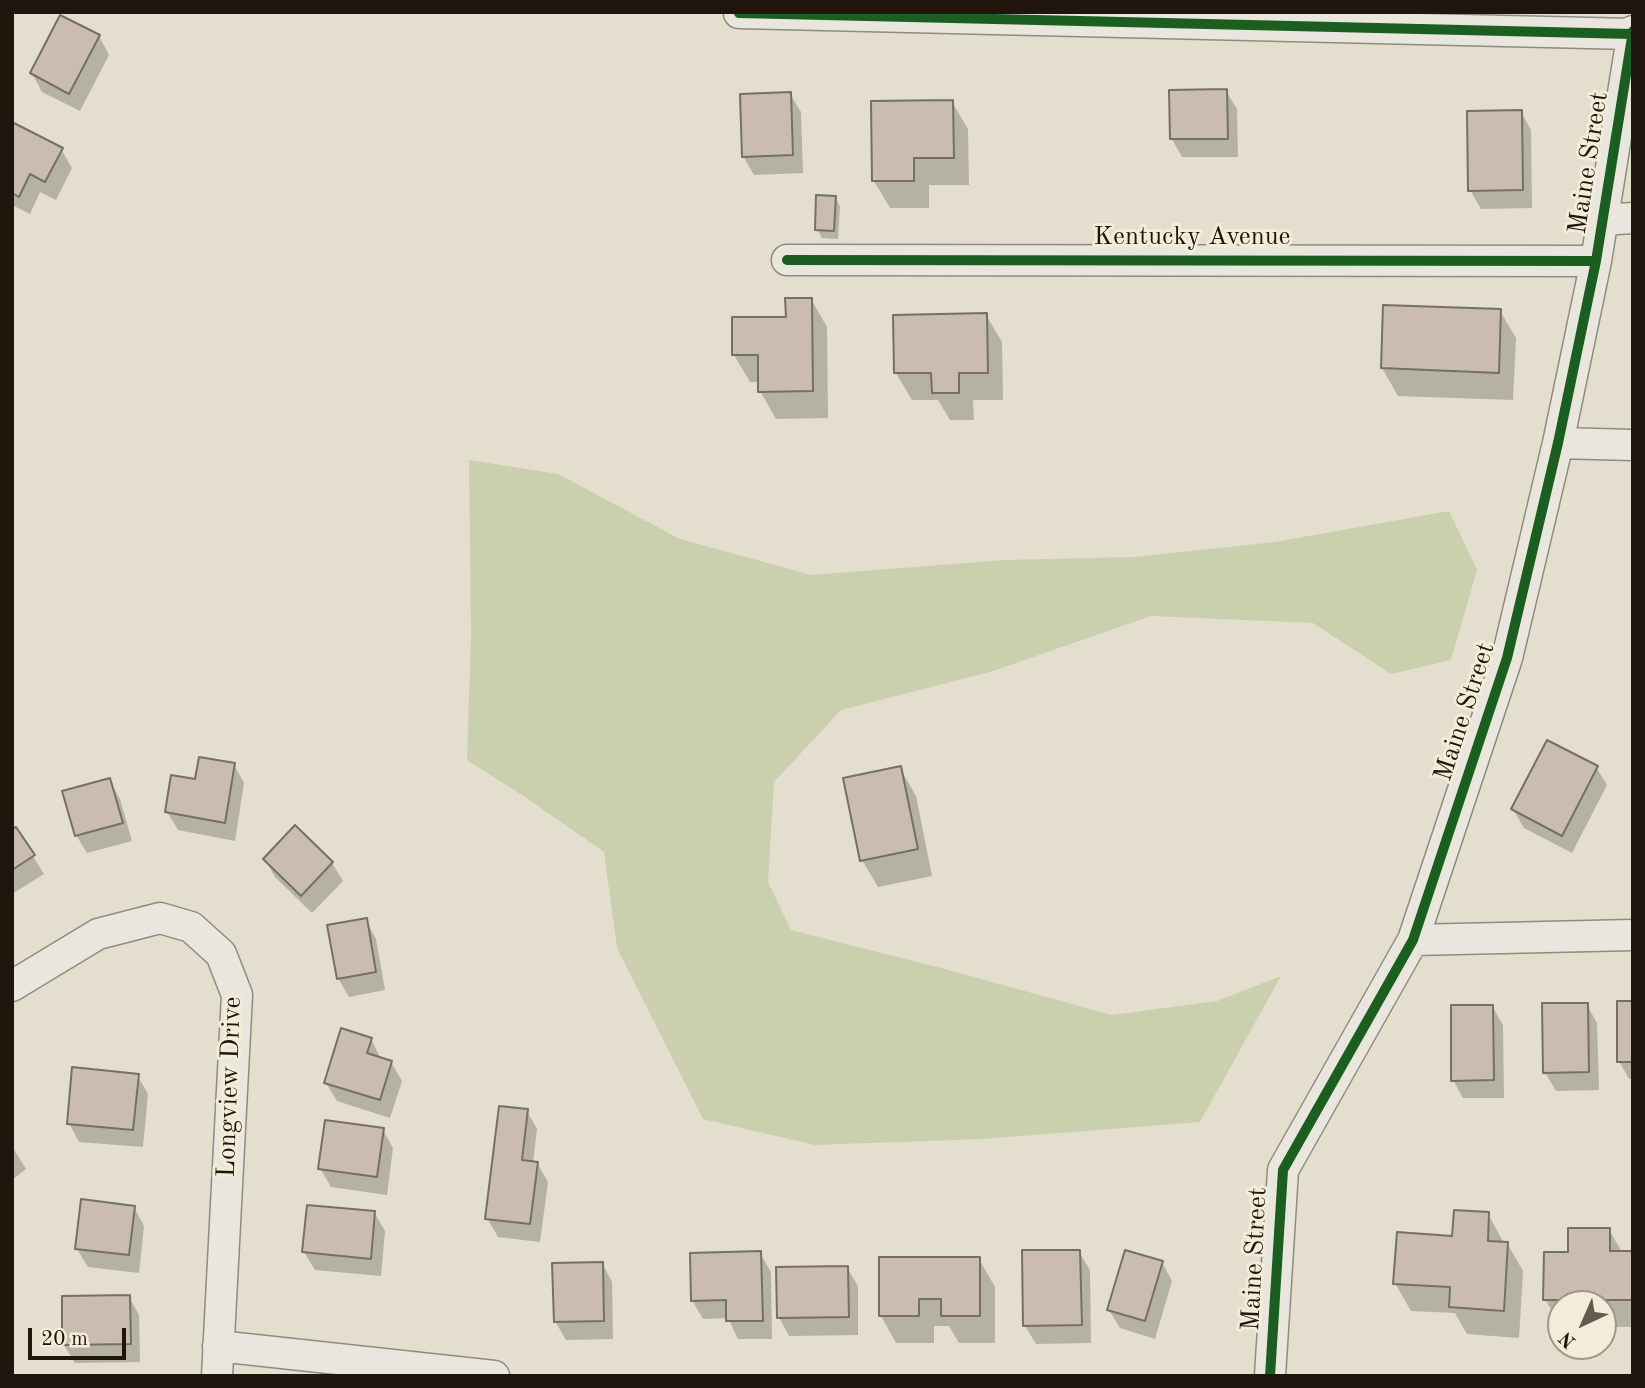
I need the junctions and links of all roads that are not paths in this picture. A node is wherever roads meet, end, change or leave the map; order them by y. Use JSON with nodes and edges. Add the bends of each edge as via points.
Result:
{"nodes":[{"id":1,"x":738,"y":13,"type":"edge"},
{"id":2,"x":1632,"y":33,"type":"edge"},
{"id":3,"x":1633,"y":218,"type":"edge"},
{"id":4,"x":1602,"y":220,"type":"junction"},
{"id":5,"x":788,"y":260,"type":"dead end"},
{"id":6,"x":1596,"y":261,"type":"junction"},
{"id":7,"x":1558,"y":443,"type":"junction"},
{"id":8,"x":1633,"y":445,"type":"edge"},
{"id":9,"x":1633,"y":935,"type":"edge"},
{"id":10,"x":1413,"y":940,"type":"junction"},
{"id":11,"x":12,"y":986,"type":"edge"},
{"id":12,"x":218,"y":1346,"type":"junction"},
{"id":13,"x":217,"y":1376,"type":"edge"},
{"id":14,"x":494,"y":1376,"type":"edge"},
{"id":15,"x":1270,"y":1376,"type":"edge"}],
"edges":[{"from":1,"to":2,"type":"street"},
{"from":2,"to":4,"type":"street","name":"Maine Street"},
{"from":3,"to":4,"type":"street"},
{"from":4,"to":6,"type":"street","name":"Maine Street"},
{"from":5,"to":6,"type":"street","name":"Kentucky Avenue"},
{"from":6,"to":7,"type":"street","name":"Maine Street"},
{"from":7,"to":8,"type":"street"},
{"from":7,"to":10,"type":"street","name":"Maine Street","via":[[1507,658]]},
{"from":9,"to":10,"type":"street"},
{"from":10,"to":15,"type":"street","name":"Maine Street","via":[[1283,1171]]},
{"from":11,"to":12,"type":"street","name":"Longview Drive","via":[[98,934],[160,918],[191,926],[221,954],[237,995]]},
{"from":12,"to":13,"type":"street","name":"Longview Drive"},
{"from":12,"to":14,"type":"street"}]}
